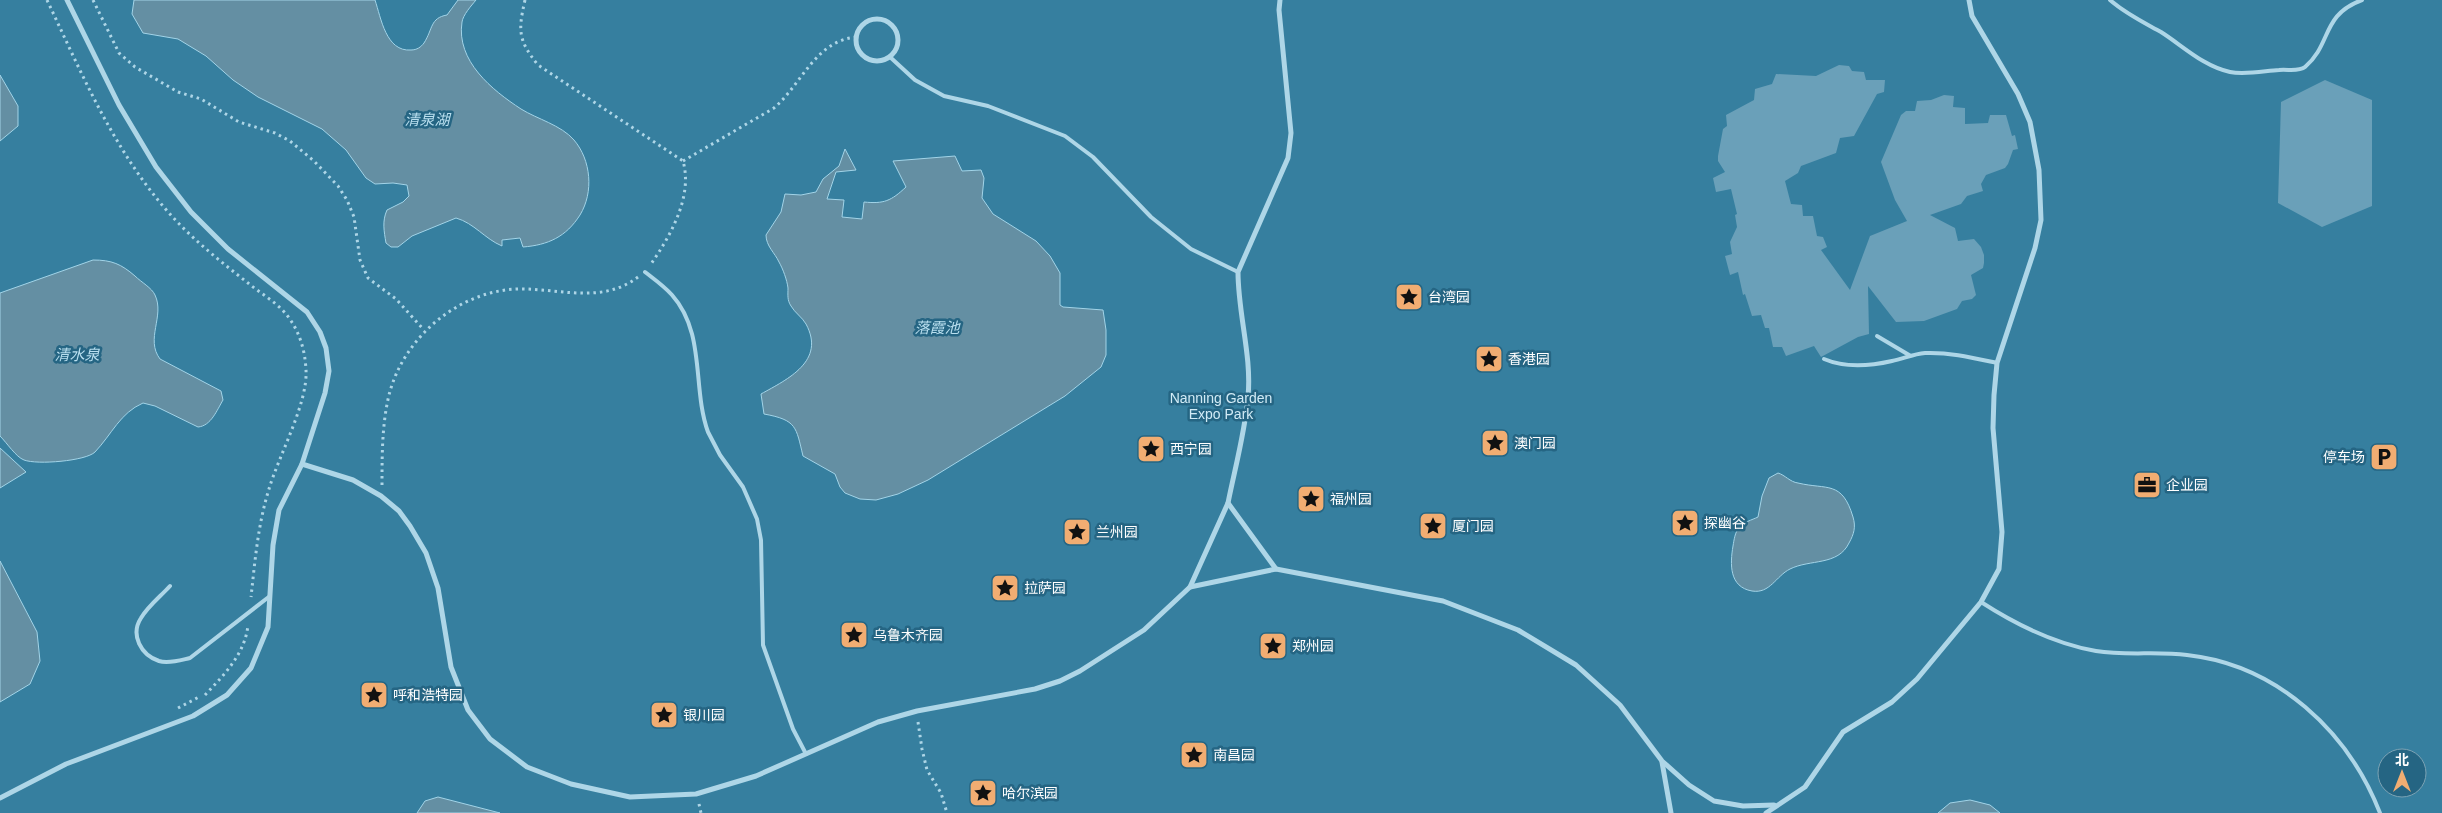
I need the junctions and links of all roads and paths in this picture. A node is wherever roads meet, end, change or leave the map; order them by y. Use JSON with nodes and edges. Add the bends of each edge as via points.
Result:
{"nodes":[{"id":1,"x":47,"y":0,"type":"edge"},
{"id":2,"x":67,"y":0,"type":"edge"},
{"id":3,"x":93,"y":0,"type":"edge"},
{"id":4,"x":525,"y":0,"type":"edge"},
{"id":5,"x":1280,"y":0,"type":"edge"},
{"id":6,"x":1969,"y":0,"type":"edge"},
{"id":7,"x":2110,"y":0,"type":"edge"},
{"id":8,"x":2362,"y":0,"type":"edge"},
{"id":9,"x":856,"y":37,"type":"junction"},
{"id":10,"x":890,"y":57,"type":"junction"},
{"id":11,"x":684,"y":161,"type":"junction"},
{"id":12,"x":645,"y":272,"type":"junction"},
{"id":13,"x":1238,"y":272,"type":"junction"},
{"id":14,"x":424,"y":330,"type":"junction"},
{"id":15,"x":1876,"y":336,"type":"dead end"},
{"id":16,"x":1909,"y":355,"type":"junction"},
{"id":17,"x":1824,"y":359,"type":"dead end"},
{"id":18,"x":1997,"y":363,"type":"junction"},
{"id":19,"x":302,"y":464,"type":"junction"},
{"id":20,"x":381,"y":496,"type":"junction"},
{"id":21,"x":1228,"y":502,"type":"junction"},
{"id":22,"x":1276,"y":569,"type":"junction"},
{"id":23,"x":170,"y":586,"type":"dead end"},
{"id":24,"x":1190,"y":587,"type":"junction"},
{"id":25,"x":270,"y":596,"type":"junction"},
{"id":26,"x":1981,"y":602,"type":"junction"},
{"id":27,"x":249,"y":613,"type":"junction"},
{"id":28,"x":175,"y":709,"type":"dead end"},
{"id":29,"x":917,"y":711,"type":"junction"},
{"id":30,"x":806,"y":754,"type":"junction"},
{"id":31,"x":1662,"y":761,"type":"junction"},
{"id":32,"x":0,"y":798,"type":"edge"},
{"id":33,"x":1776,"y":805,"type":"junction"},
{"id":34,"x":947,"y":813,"type":"edge"},
{"id":35,"x":1671,"y":813,"type":"edge"},
{"id":36,"x":1766,"y":813,"type":"edge"},
{"id":37,"x":2380,"y":813,"type":"edge"}],
"edges":[{"from":1,"to":27,"type":"path","via":[[97,106],[134,169],[169,213],[206,250],[285,314],[298,333],[304,350],[303,395],[263,510]]},
{"from":2,"to":19,"type":"street","via":[[119,105],[156,167],[190,212],[228,249],[307,312],[320,332],[326,348],[328,378]]},
{"from":3,"to":14,"type":"path","via":[[110,40],[135,67],[178,92],[201,99],[239,122],[290,141],[314,161],[347,200],[354,217],[360,260],[368,278],[396,299]]},
{"from":4,"to":11,"type":"path","via":[[520,22],[523,46],[538,64]]},
{"from":5,"to":13,"type":"street","via":[[1291,134],[1288,158]]},
{"from":6,"to":18,"type":"street","via":[[1972,16],[2030,122],[2040,170],[2040,220],[2035,248]]},
{"from":7,"to":8,"type":"lane","via":[[2126,14],[2161,32],[2205,62],[2241,73],[2302,69],[2316,57],[2336,15],[2348,5]]},
{"from":9,"to":10,"type":"street","via":[[858,51],[869,60]]},
{"from":9,"to":10,"type":"street","via":[[868,20],[888,22],[894,26],[898,39],[895,52]]},
{"from":9,"to":11,"type":"path","via":[[844,38],[827,46],[774,108]]},
{"from":10,"to":13,"type":"lane","via":[[916,80],[944,96],[988,106],[1065,136],[1093,157],[1151,217],[1191,249]]},
{"from":11,"to":12,"type":"path","via":[[687,172],[682,209]]},
{"from":12,"to":14,"type":"path","via":[[612,290],[589,294],[523,289],[485,292]]},
{"from":12,"to":30,"type":"lane","via":[[672,295],[682,309],[696,350],[704,421],[753,505],[761,540],[762,645]]},
{"from":13,"to":21,"type":"street","via":[[1248,397]]},
{"from":14,"to":20,"type":"path","via":[[402,363],[389,394]]},
{"from":15,"to":16,"type":"lane"},
{"from":16,"to":17,"type":"lane","via":[[1894,361],[1854,365],[1836,364]]},
{"from":16,"to":18,"type":"lane","via":[[1960,355]]},
{"from":18,"to":26,"type":"street","via":[[1993,428],[2002,548],[1999,569]]},
{"from":19,"to":20,"type":"street","via":[[353,480]]},
{"from":19,"to":25,"type":"street","via":[[279,510]]},
{"from":20,"to":30,"type":"street","via":[[399,511],[426,553],[438,588],[451,666],[468,710],[490,739],[527,767],[571,784],[630,797],[696,794],[756,776]]},
{"from":21,"to":22,"type":"street"},
{"from":21,"to":24,"type":"street"},
{"from":22,"to":24,"type":"street"},
{"from":22,"to":31,"type":"street","via":[[1443,601],[1518,630],[1576,665],[1620,705]]},
{"from":23,"to":27,"type":"lane","via":[[141,618],[136,630],[138,644],[160,662],[190,658]]},
{"from":24,"to":29,"type":"street","via":[[1144,630],[1060,681],[1035,689]]},
{"from":25,"to":27,"type":"lane"},
{"from":25,"to":32,"type":"street","via":[[268,627],[251,668],[227,695],[193,716],[66,764]]},
{"from":26,"to":33,"type":"street","via":[[1917,679],[1892,702],[1843,732],[1805,787]]},
{"from":26,"to":37,"type":"lane","via":[[2003,616],[2078,647],[2119,653],[2188,655],[2255,673],[2311,711],[2335,736],[2357,765]]},
{"from":27,"to":28,"type":"path","via":[[246,639],[229,669],[205,694]]},
{"from":29,"to":30,"type":"street","via":[[878,722]]},
{"from":29,"to":34,"type":"path","via":[[927,770],[941,793]]},
{"from":31,"to":33,"type":"street","via":[[1689,785],[1714,801],[1743,806]]},
{"from":31,"to":35,"type":"street"},
{"from":33,"to":36,"type":"street"}]}
